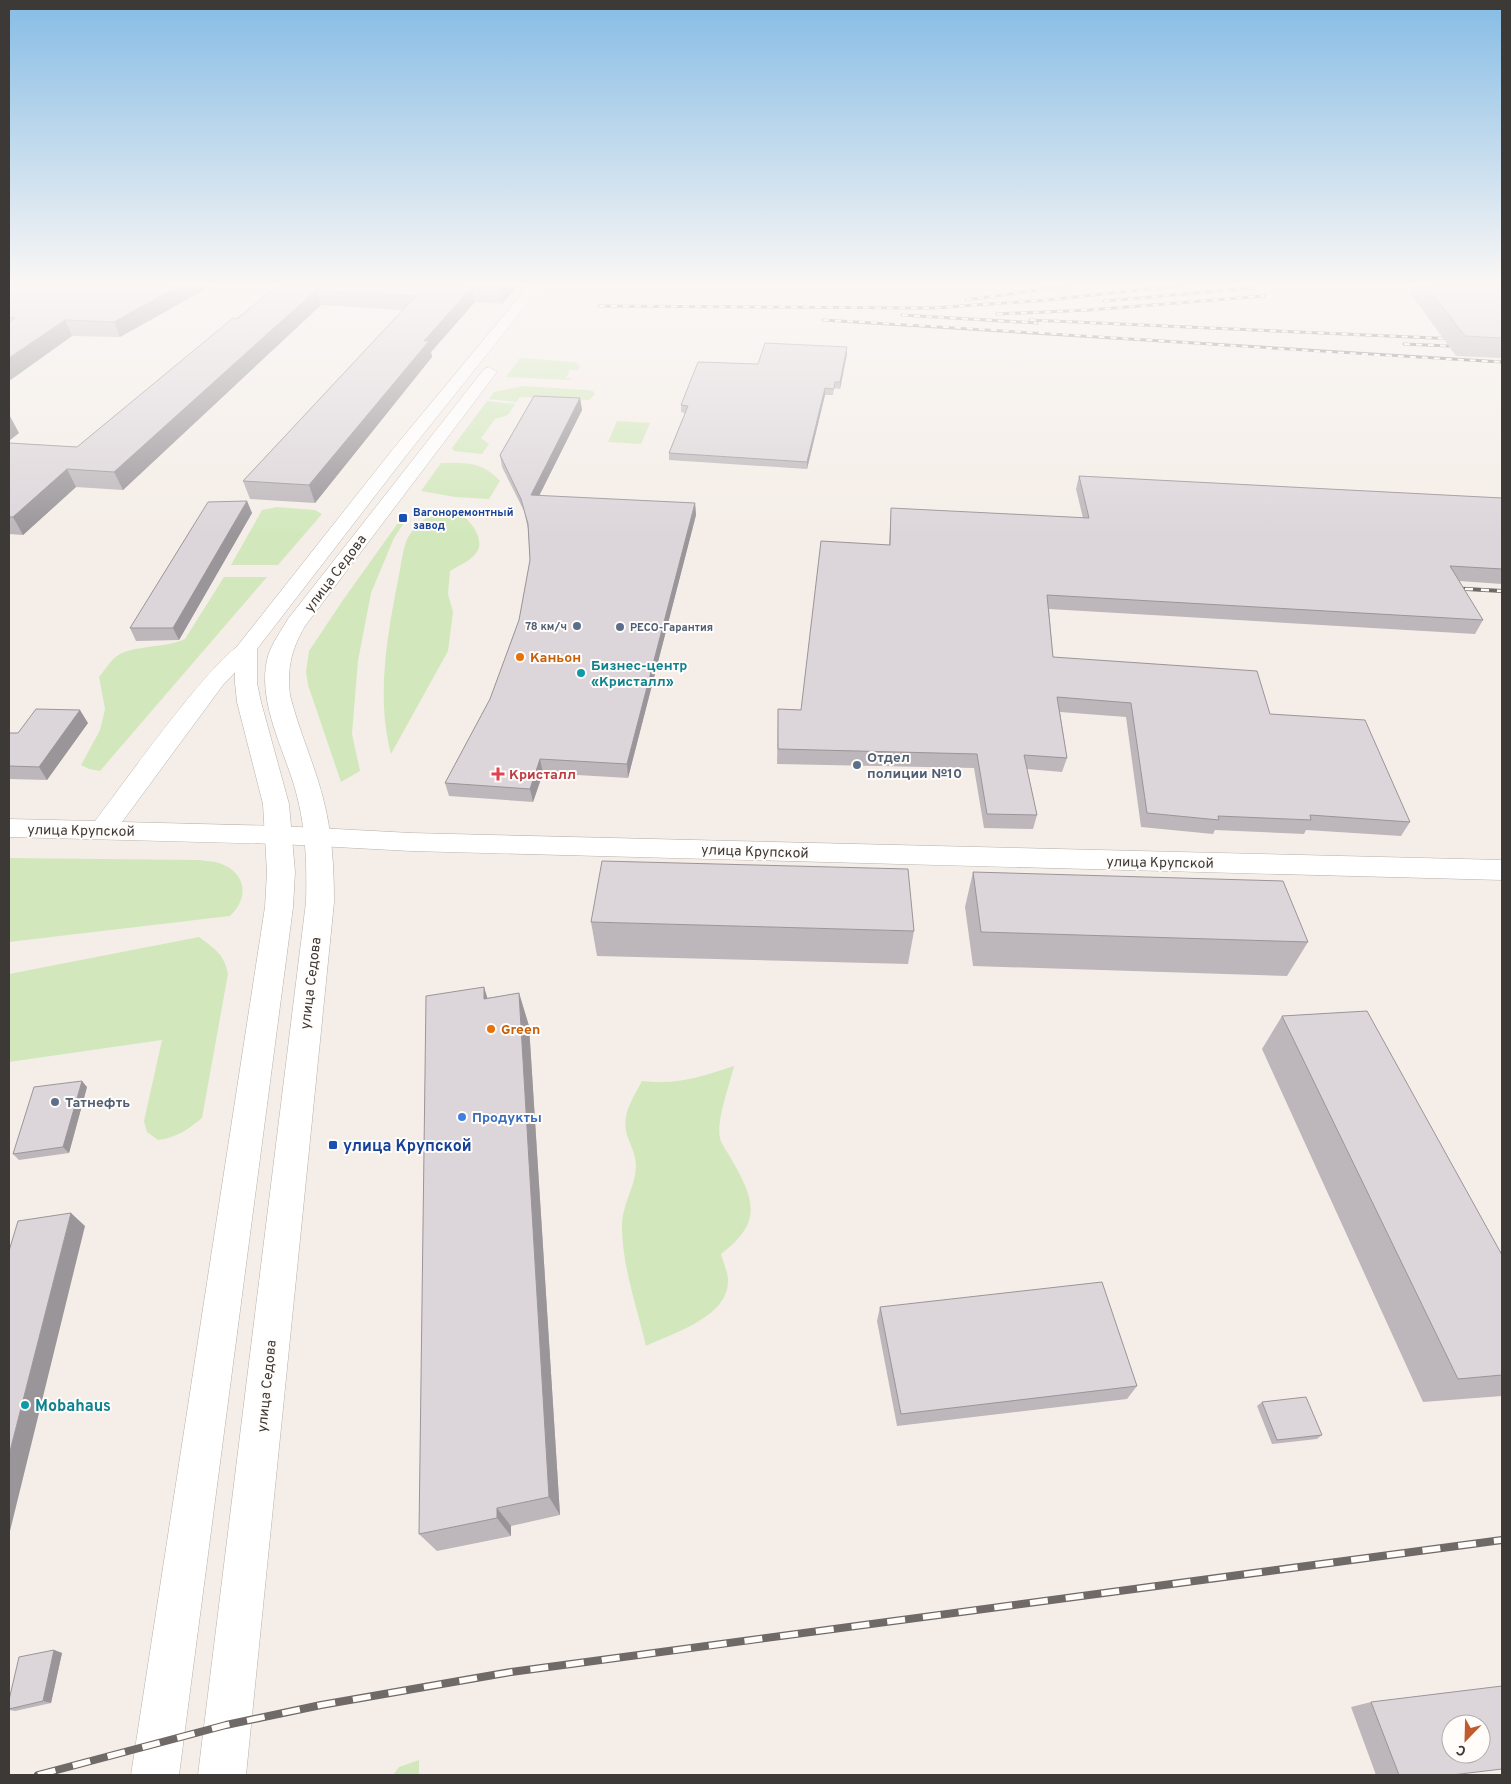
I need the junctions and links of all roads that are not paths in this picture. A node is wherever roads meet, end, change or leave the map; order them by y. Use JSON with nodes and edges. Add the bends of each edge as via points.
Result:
{"nodes":[{"id":1,"x":469,"y":368,"type":"edge"},
{"id":2,"x":492,"y":368,"type":"edge"},
{"id":3,"x":246,"y":649,"type":"junction"},
{"id":4,"x":9,"y":828,"type":"edge"},
{"id":5,"x":102,"y":830,"type":"junction"},
{"id":6,"x":300,"y":836,"type":"junction"},
{"id":7,"x":1502,"y":870,"type":"edge"},
{"id":8,"x":155,"y":1775,"type":"edge"},
{"id":9,"x":222,"y":1775,"type":"edge"}],
"edges":[{"from":1,"to":3,"type":"main road","name":"улица Седова"},
{"from":2,"to":6,"type":"main road","name":"улица Седова","via":[[296,624],[280,651],[280,697],[310,796]]},
{"from":3,"to":5,"type":"main road","name":"улица Седова","via":[[216,680]]},
{"from":3,"to":6,"type":"main road","name":"улица Седова","via":[[249,702],[276,804]]},
{"from":4,"to":5,"type":"main road","name":"улица Крупской"},
{"from":5,"to":6,"type":"main road","name":"улица Крупской"},
{"from":6,"to":7,"type":"main road","name":"улица Крупской","via":[[411,842]]},
{"from":6,"to":8,"type":"main road","name":"улица Седова","via":[[279,907]]},
{"from":6,"to":9,"type":"main road","name":"улица Седова","via":[[320,902]]}]}
